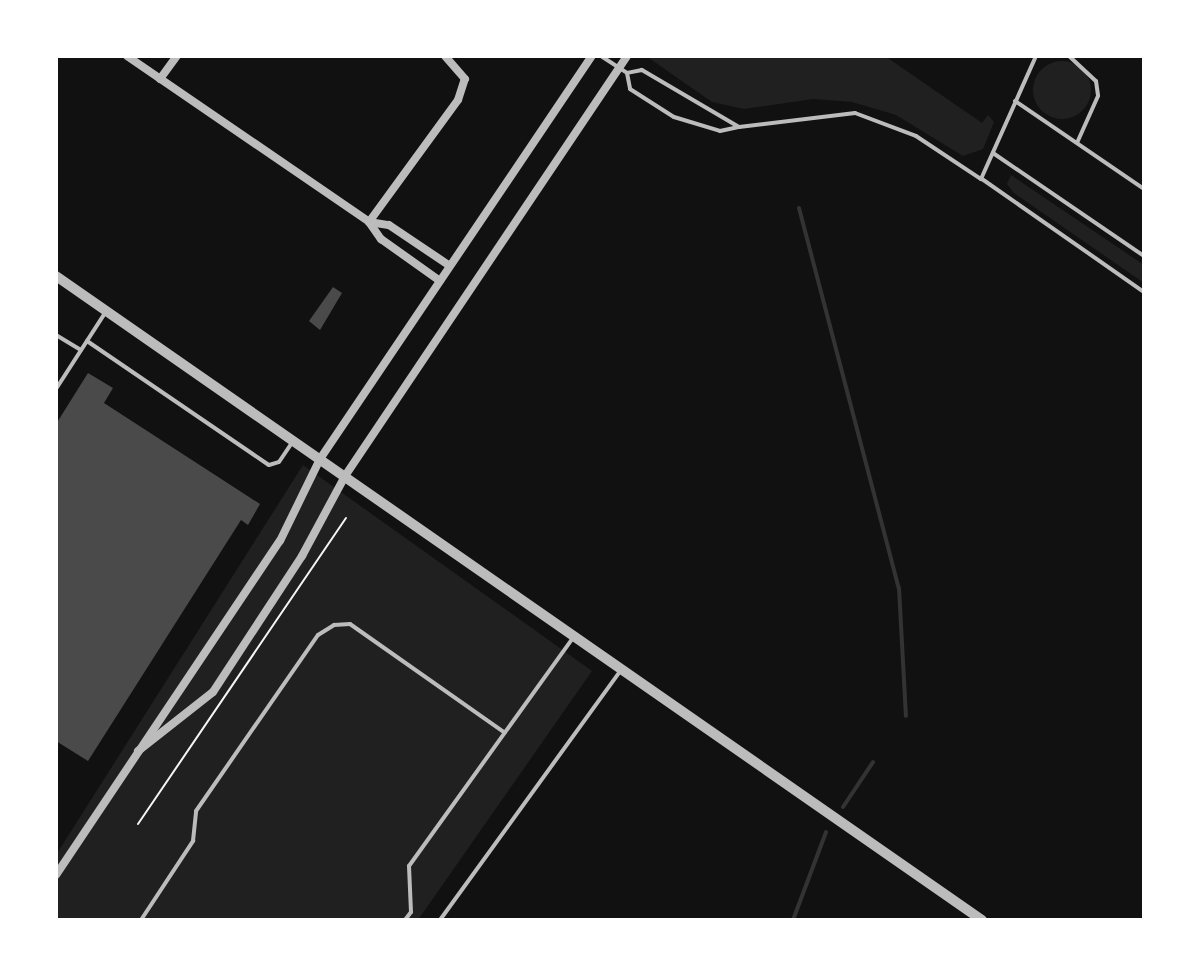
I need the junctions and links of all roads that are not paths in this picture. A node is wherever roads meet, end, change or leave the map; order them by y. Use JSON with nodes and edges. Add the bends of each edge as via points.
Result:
{"nodes":[{"id":1,"x":127,"y":56,"type":"edge"},
{"id":2,"x":177,"y":56,"type":"edge"},
{"id":3,"x":445,"y":56,"type":"edge"},
{"id":4,"x":592,"y":56,"type":"edge"},
{"id":5,"x":601,"y":56,"type":"edge"},
{"id":6,"x":627,"y":56,"type":"edge"},
{"id":7,"x":1036,"y":56,"type":"edge"},
{"id":8,"x":1069,"y":56,"type":"edge"},
{"id":9,"x":623,"y":70,"type":"junction"},
{"id":10,"x":160,"y":79,"type":"junction"},
{"id":11,"x":1015,"y":101,"type":"junction"},
{"id":12,"x":739,"y":127,"type":"junction"},
{"id":13,"x":1077,"y":143,"type":"junction"},
{"id":14,"x":993,"y":153,"type":"junction"},
{"id":15,"x":981,"y":179,"type":"junction"},
{"id":16,"x":1144,"y":189,"type":"edge"},
{"id":17,"x":369,"y":222,"type":"junction"},
{"id":18,"x":1144,"y":256,"type":"edge"},
{"id":19,"x":450,"y":266,"type":"junction"},
{"id":20,"x":56,"y":276,"type":"edge"},
{"id":21,"x":440,"y":281,"type":"junction"},
{"id":22,"x":1144,"y":292,"type":"edge"},
{"id":23,"x":107,"y":311,"type":"junction"},
{"id":24,"x":56,"y":335,"type":"edge"},
{"id":25,"x":87,"y":341,"type":"junction"},
{"id":26,"x":81,"y":350,"type":"junction"},
{"id":27,"x":56,"y":389,"type":"edge"},
{"id":28,"x":293,"y":441,"type":"junction"},
{"id":29,"x":320,"y":459,"type":"junction"},
{"id":30,"x":345,"y":476,"type":"junction"},
{"id":31,"x":574,"y":636,"type":"junction"},
{"id":32,"x":622,"y":669,"type":"junction"},
{"id":33,"x":505,"y":733,"type":"junction"},
{"id":34,"x":133,"y":754,"type":"junction"},
{"id":35,"x":56,"y":875,"type":"edge"},
{"id":36,"x":141,"y":920,"type":"edge"},
{"id":37,"x":405,"y":920,"type":"edge"},
{"id":38,"x":440,"y":920,"type":"edge"},
{"id":39,"x":982,"y":920,"type":"edge"}],
"edges":[{"from":1,"to":10,"type":"street"},
{"from":2,"to":10,"type":"street"},
{"from":3,"to":17,"type":"street","via":[[465,79],[458,100]]},
{"from":4,"to":19,"type":"street"},
{"from":5,"to":9,"type":"lane"},
{"from":6,"to":9,"type":"street"},
{"from":7,"to":11,"type":"lane"},
{"from":8,"to":13,"type":"lane","via":[[1096,81],[1098,96]]},
{"from":9,"to":12,"type":"lane","via":[[642,70]]},
{"from":9,"to":12,"type":"lane","via":[[630,89],[694,128]]},
{"from":9,"to":30,"type":"street"},
{"from":10,"to":17,"type":"street"},
{"from":11,"to":13,"type":"lane"},
{"from":11,"to":14,"type":"lane"},
{"from":12,"to":15,"type":"lane","via":[[855,113],[916,136]]},
{"from":13,"to":16,"type":"lane"},
{"from":14,"to":15,"type":"lane"},
{"from":14,"to":18,"type":"lane"},
{"from":15,"to":22,"type":"lane"},
{"from":17,"to":19,"type":"street","via":[[389,225]]},
{"from":17,"to":21,"type":"street","via":[[381,239]]},
{"from":19,"to":21,"type":"street"},
{"from":20,"to":23,"type":"street"},
{"from":21,"to":29,"type":"street"},
{"from":23,"to":25,"type":"lane"},
{"from":23,"to":28,"type":"street"},
{"from":24,"to":26,"type":"lane"},
{"from":25,"to":26,"type":"lane"},
{"from":25,"to":28,"type":"lane","via":[[269,465],[279,462]]},
{"from":26,"to":27,"type":"lane"},
{"from":28,"to":29,"type":"street"},
{"from":29,"to":30,"type":"street"},
{"from":29,"to":34,"type":"street","via":[[280,541]]},
{"from":30,"to":31,"type":"street"},
{"from":30,"to":34,"type":"street","via":[[302,556],[213,692]]},
{"from":31,"to":32,"type":"street"},
{"from":31,"to":33,"type":"lane"},
{"from":32,"to":38,"type":"lane"},
{"from":32,"to":39,"type":"street"},
{"from":33,"to":36,"type":"lane","via":[[350,624],[334,625],[318,635],[196,811],[193,841]]},
{"from":33,"to":37,"type":"lane","via":[[409,866],[411,912]]},
{"from":34,"to":35,"type":"street"}]}
